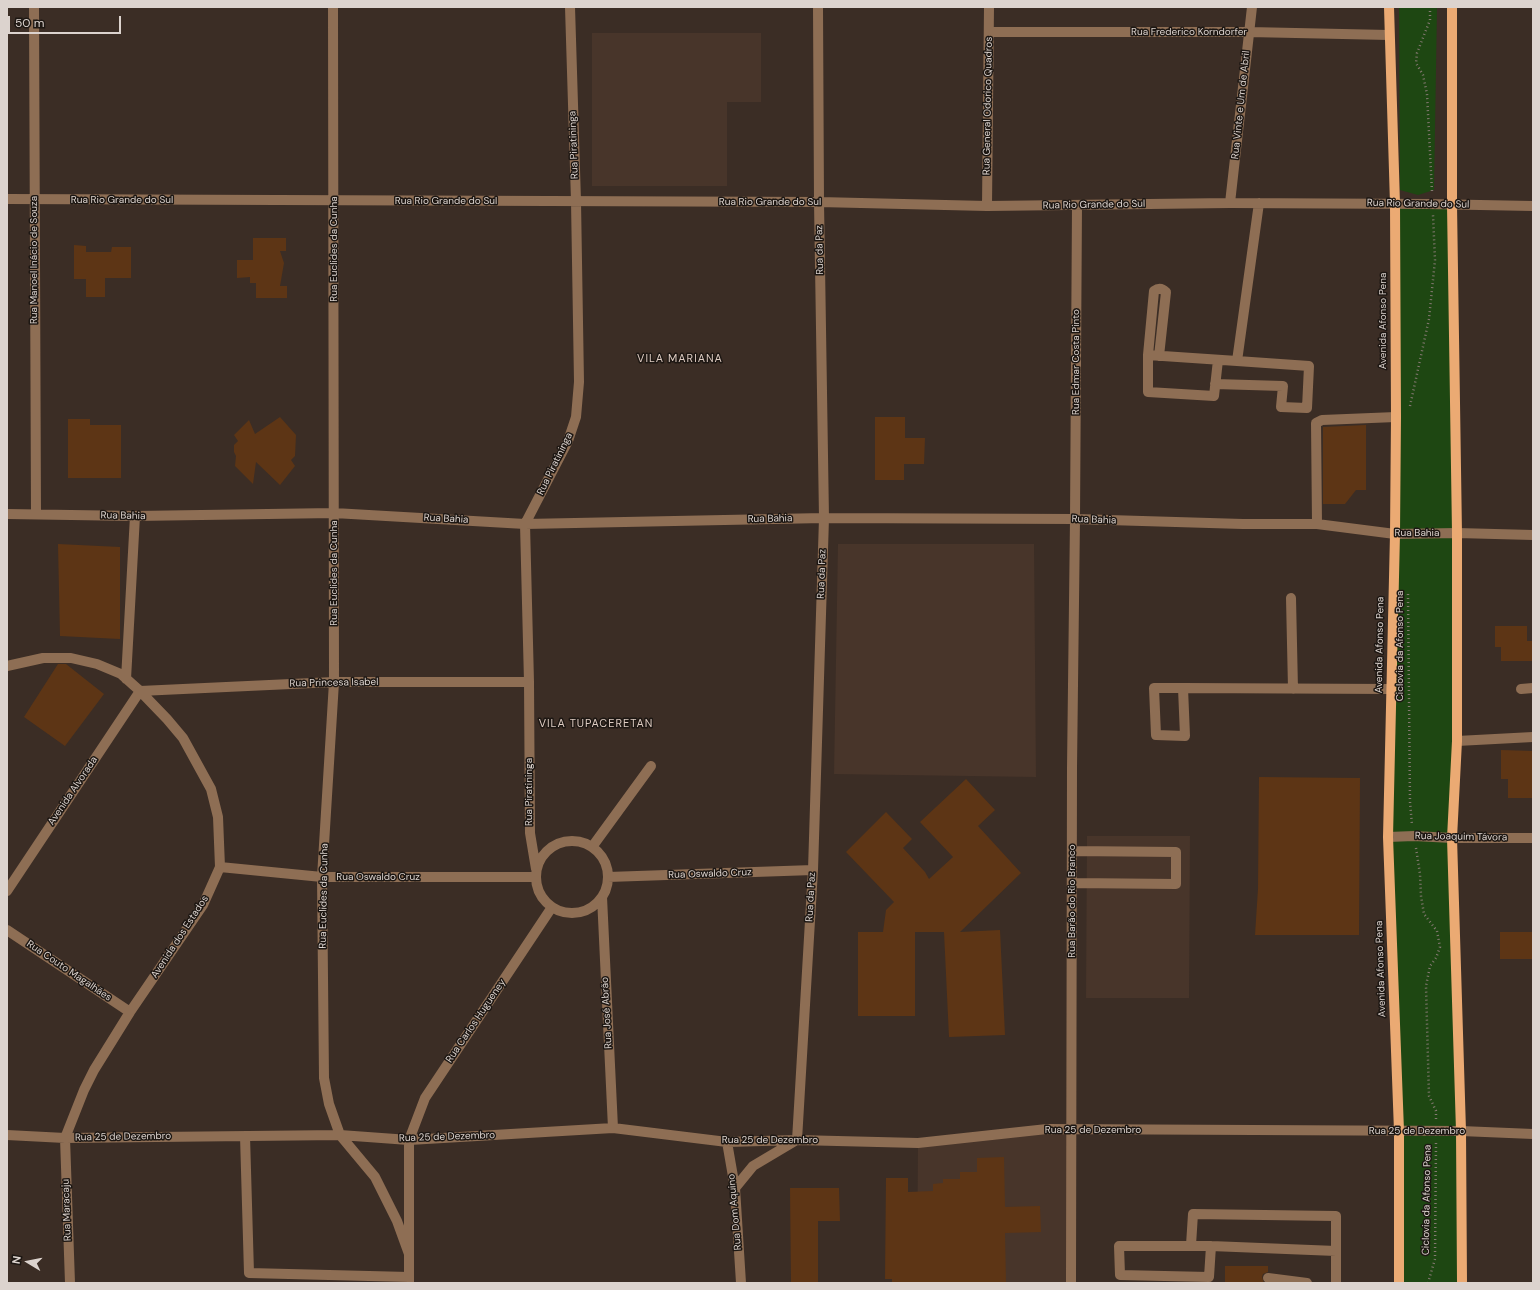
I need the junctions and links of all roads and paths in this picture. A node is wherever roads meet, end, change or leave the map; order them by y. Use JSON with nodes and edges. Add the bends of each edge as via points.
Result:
{"nodes":[{"id":1,"x":34,"y":7,"type":"edge"},
{"id":2,"x":333,"y":7,"type":"edge"},
{"id":3,"x":570,"y":7,"type":"edge"},
{"id":4,"x":818,"y":7,"type":"edge"},
{"id":5,"x":989,"y":7,"type":"edge"},
{"id":6,"x":1252,"y":7,"type":"edge"},
{"id":7,"x":1389,"y":7,"type":"edge"},
{"id":8,"x":1430,"y":7,"type":"edge"},
{"id":9,"x":1452,"y":7,"type":"edge"},
{"id":10,"x":989,"y":32,"type":"junction"},
{"id":11,"x":1248,"y":32,"type":"junction"},
{"id":12,"x":1389,"y":35,"type":"junction"},
{"id":13,"x":7,"y":199,"type":"edge"},
{"id":14,"x":34,"y":199,"type":"junction"},
{"id":15,"x":334,"y":200,"type":"junction"},
{"id":16,"x":576,"y":201,"type":"junction"},
{"id":17,"x":819,"y":202,"type":"junction"},
{"id":18,"x":1230,"y":203,"type":"junction"},
{"id":19,"x":1259,"y":203,"type":"junction"},
{"id":20,"x":1395,"y":204,"type":"junction"},
{"id":21,"x":1433,"y":204,"type":"junction"},
{"id":22,"x":1452,"y":204,"type":"junction"},
{"id":23,"x":1077,"y":205,"type":"junction"},
{"id":24,"x":987,"y":206,"type":"junction"},
{"id":25,"x":1533,"y":206,"type":"edge"},
{"id":26,"x":1148,"y":355,"type":"junction"},
{"id":27,"x":1159,"y":356,"type":"junction"},
{"id":28,"x":1218,"y":360,"type":"junction"},
{"id":29,"x":1237,"y":361,"type":"junction"},
{"id":30,"x":1215,"y":384,"type":"junction"},
{"id":31,"x":1409,"y":408,"type":"dead end"},
{"id":32,"x":1396,"y":417,"type":"junction"},
{"id":33,"x":334,"y":513,"type":"junction"},
{"id":34,"x":7,"y":514,"type":"edge"},
{"id":35,"x":36,"y":514,"type":"junction"},
{"id":36,"x":135,"y":516,"type":"junction"},
{"id":37,"x":824,"y":518,"type":"junction"},
{"id":38,"x":1075,"y":519,"type":"junction"},
{"id":39,"x":525,"y":524,"type":"junction"},
{"id":40,"x":1317,"y":524,"type":"junction"},
{"id":41,"x":1457,"y":533,"type":"junction"},
{"id":42,"x":1395,"y":534,"type":"junction"},
{"id":43,"x":1533,"y":535,"type":"edge"},
{"id":44,"x":1408,"y":592,"type":"dead end"},
{"id":45,"x":1291,"y":598,"type":"dead end"},
{"id":46,"x":7,"y":666,"type":"edge"},
{"id":47,"x":126,"y":679,"type":"junction"},
{"id":48,"x":334,"y":682,"type":"junction"},
{"id":49,"x":529,"y":682,"type":"junction"},
{"id":50,"x":1182,"y":688,"type":"junction"},
{"id":51,"x":1533,"y":688,"type":"edge"},
{"id":52,"x":1293,"y":689,"type":"junction"},
{"id":53,"x":1391,"y":689,"type":"junction"},
{"id":54,"x":1521,"y":689,"type":"dead end"},
{"id":55,"x":140,"y":691,"type":"junction"},
{"id":56,"x":1533,"y":737,"type":"edge"},
{"id":57,"x":1457,"y":741,"type":"junction"},
{"id":58,"x":651,"y":766,"type":"dead end"},
{"id":59,"x":1414,"y":836,"type":"junction"},
{"id":60,"x":1388,"y":837,"type":"junction"},
{"id":61,"x":1452,"y":838,"type":"junction"},
{"id":62,"x":1533,"y":838,"type":"edge"},
{"id":63,"x":592,"y":847,"type":"junction"},
{"id":64,"x":1072,"y":851,"type":"junction"},
{"id":65,"x":220,"y":867,"type":"junction"},
{"id":66,"x":813,"y":870,"type":"junction"},
{"id":67,"x":536,"y":873,"type":"junction"},
{"id":68,"x":322,"y":877,"type":"junction"},
{"id":69,"x":608,"y":877,"type":"junction"},
{"id":70,"x":1072,"y":883,"type":"junction"},
{"id":71,"x":7,"y":891,"type":"edge"},
{"id":72,"x":602,"y":897,"type":"junction"},
{"id":73,"x":552,"y":907,"type":"junction"},
{"id":74,"x":7,"y":930,"type":"edge"},
{"id":75,"x":130,"y":1012,"type":"junction"},
{"id":76,"x":613,"y":1128,"type":"junction"},
{"id":77,"x":1072,"y":1130,"type":"junction"},
{"id":78,"x":1399,"y":1130,"type":"junction"},
{"id":79,"x":1436,"y":1130,"type":"junction"},
{"id":80,"x":1461,"y":1131,"type":"junction"},
{"id":81,"x":1533,"y":1134,"type":"edge"},
{"id":82,"x":7,"y":1135,"type":"edge"},
{"id":83,"x":340,"y":1135,"type":"junction"},
{"id":84,"x":245,"y":1136,"type":"junction"},
{"id":85,"x":65,"y":1138,"type":"junction"},
{"id":86,"x":409,"y":1140,"type":"junction"},
{"id":87,"x":797,"y":1140,"type":"junction"},
{"id":88,"x":727,"y":1142,"type":"junction"},
{"id":89,"x":735,"y":1188,"type":"junction"},
{"id":90,"x":1191,"y":1245,"type":"junction"},
{"id":91,"x":1212,"y":1246,"type":"junction"},
{"id":92,"x":1336,"y":1251,"type":"junction"},
{"id":93,"x":409,"y":1254,"type":"junction"},
{"id":94,"x":1268,"y":1278,"type":"dead end"},
{"id":95,"x":409,"y":1280,"type":"edge"},
{"id":96,"x":70,"y":1283,"type":"edge"},
{"id":97,"x":741,"y":1283,"type":"edge"},
{"id":98,"x":1072,"y":1283,"type":"edge"},
{"id":99,"x":1307,"y":1283,"type":"edge"},
{"id":100,"x":1336,"y":1283,"type":"edge"},
{"id":101,"x":1399,"y":1283,"type":"edge"},
{"id":102,"x":1428,"y":1283,"type":"edge"},
{"id":103,"x":1462,"y":1283,"type":"edge"}],
"edges":[{"from":1,"to":14,"type":"street","name":"Rua Manoel Inácio de Souza"},
{"from":2,"to":15,"type":"street","name":"Rua Euclides da Cunha"},
{"from":3,"to":16,"type":"street","name":"Rua Piratininga"},
{"from":4,"to":17,"type":"street","name":"Rua da Paz"},
{"from":5,"to":10,"type":"street","name":"Rua General Odorico Quadros"},
{"from":6,"to":11,"type":"street","name":"Rua Vinte e Um de Abril"},
{"from":7,"to":12,"type":"main road","name":"Avenida Afonso Pena"},
{"from":8,"to":21,"type":"path","via":[[1430,20],[1417,53],[1416,64],[1423,75],[1427,94]]},
{"from":9,"to":22,"type":"main road"},
{"from":10,"to":11,"type":"street","name":"Rua Frederico Korndorfer"},
{"from":10,"to":24,"type":"street","name":"Rua General Odorico Quadros"},
{"from":11,"to":12,"type":"street","name":"Rua Frederico Korndorfer"},
{"from":11,"to":18,"type":"street","name":"Rua Vinte e Um de Abril"},
{"from":12,"to":20,"type":"main road","name":"Avenida Afonso Pena"},
{"from":13,"to":14,"type":"street","name":"Rua Rio Grande do Sul"},
{"from":14,"to":15,"type":"street","name":"Rua Rio Grande do Sul"},
{"from":14,"to":35,"type":"street","name":"Rua Manoel Inácio de Souza"},
{"from":15,"to":16,"type":"street","name":"Rua Rio Grande do Sul"},
{"from":15,"to":33,"type":"street","name":"Rua Euclides da Cunha"},
{"from":16,"to":17,"type":"street","name":"Rua Rio Grande do Sul"},
{"from":16,"to":39,"type":"street","name":"Rua Piratininga","via":[[579,382],[576,417],[568,441]]},
{"from":17,"to":24,"type":"street","name":"Rua Rio Grande do Sul"},
{"from":17,"to":37,"type":"street","name":"Rua da Paz"},
{"from":18,"to":19,"type":"street","name":"Rua Rio Grande do Sul"},
{"from":18,"to":23,"type":"street","name":"Rua Rio Grande do Sul"},
{"from":19,"to":20,"type":"street","name":"Rua Rio Grande do Sul"},
{"from":19,"to":29,"type":"street"},
{"from":20,"to":21,"type":"street","name":"Rua Rio Grande do Sul"},
{"from":20,"to":32,"type":"main road","name":"Avenida Afonso Pena"},
{"from":21,"to":22,"type":"street","name":"Rua Rio Grande do Sul"},
{"from":21,"to":31,"type":"path","via":[[1435,260],[1429,319]]},
{"from":22,"to":25,"type":"street","name":"Rua Rio Grande do Sul"},
{"from":22,"to":41,"type":"main road"},
{"from":23,"to":24,"type":"street","name":"Rua Rio Grande do Sul"},
{"from":23,"to":38,"type":"street","name":"Rua Edmar Costa Pinto"},
{"from":26,"to":27,"type":"street"},
{"from":26,"to":27,"type":"street","via":[[1154,291],[1163,289],[1166,292]]},
{"from":26,"to":30,"type":"street","via":[[1148,392],[1214,396]]},
{"from":27,"to":28,"type":"street"},
{"from":28,"to":29,"type":"street"},
{"from":28,"to":30,"type":"street"},
{"from":29,"to":30,"type":"street","via":[[1309,366],[1307,408],[1281,407],[1282,386]]},
{"from":32,"to":40,"type":"street","via":[[1322,420],[1316,423]]},
{"from":32,"to":42,"type":"main road","name":"Avenida Afonso Pena"},
{"from":33,"to":36,"type":"street","name":"Rua Bahia"},
{"from":33,"to":39,"type":"street","name":"Rua Bahia"},
{"from":33,"to":48,"type":"street","name":"Rua Euclides da Cunha"},
{"from":34,"to":35,"type":"street","name":"Rua Bahia"},
{"from":35,"to":36,"type":"street","name":"Rua Bahia"},
{"from":36,"to":47,"type":"street"},
{"from":37,"to":38,"type":"street","name":"Rua Bahia"},
{"from":37,"to":39,"type":"street","name":"Rua Bahia"},
{"from":37,"to":66,"type":"street","name":"Rua da Paz"},
{"from":38,"to":40,"type":"street","name":"Rua Bahia"},
{"from":38,"to":64,"type":"street","name":"Rua Barão do Rio Branco"},
{"from":39,"to":49,"type":"street","name":"Rua Piratininga"},
{"from":40,"to":42,"type":"street","name":"Rua Bahia"},
{"from":41,"to":42,"type":"street","name":"Rua Bahia"},
{"from":41,"to":43,"type":"street","name":"Rua Bahia"},
{"from":41,"to":57,"type":"main road"},
{"from":42,"to":53,"type":"main road","name":"Avenida Afonso Pena"},
{"from":44,"to":59,"type":"path","name":"Ciclovia da Afonso Pena","via":[[1410,802]]},
{"from":45,"to":52,"type":"street"},
{"from":46,"to":47,"type":"street","name":"Avenida dos Estados","via":[[43,658],[71,658],[98,664],[121,674]]},
{"from":47,"to":55,"type":"street","name":"Avenida dos Estados"},
{"from":48,"to":49,"type":"street","name":"Rua Princesa Isabel"},
{"from":48,"to":55,"type":"street","name":"Rua Princesa Isabel"},
{"from":48,"to":68,"type":"street","name":"Rua Euclides da Cunha"},
{"from":49,"to":67,"type":"street","name":"Rua Piratininga","via":[[530,833]]},
{"from":50,"to":50,"type":"street","via":[[1154,688],[1156,735],[1184,736]]},
{"from":50,"to":52,"type":"street"},
{"from":51,"to":54,"type":"street"},
{"from":52,"to":53,"type":"street"},
{"from":53,"to":60,"type":"main road","name":"Avenida Afonso Pena"},
{"from":55,"to":65,"type":"street","name":"Avenida dos Estados","via":[[183,738],[211,789],[218,817]]},
{"from":55,"to":71,"type":"street","name":"Avenida Alvorada"},
{"from":56,"to":57,"type":"street"},
{"from":57,"to":61,"type":"main road"},
{"from":58,"to":63,"type":"street"},
{"from":59,"to":60,"type":"street","name":"Rua Joaquim Távora"},
{"from":59,"to":61,"type":"street","name":"Rua Joaquim Távora"},
{"from":59,"to":79,"type":"path","name":"Ciclovia da Afonso Pena","via":[[1424,914],[1437,931],[1440,947],[1430,966],[1426,986],[1430,1096],[1436,1111]]},
{"from":60,"to":78,"type":"main road","name":"Avenida Afonso Pena"},
{"from":61,"to":62,"type":"street","name":"Rua Joaquim Távora"},
{"from":61,"to":80,"type":"main road"},
{"from":63,"to":67,"type":"street","via":[[579,841],[565,841],[552,846],[542,856]]},
{"from":63,"to":69,"type":"street","via":[[602,857],[608,870]]},
{"from":64,"to":70,"type":"street","name":"Rua Barão do Rio Branco"},
{"from":64,"to":70,"type":"street","via":[[1176,852],[1176,884]]},
{"from":65,"to":68,"type":"street","name":"Rua Oswaldo Cruz"},
{"from":65,"to":75,"type":"street","name":"Avenida dos Estados","via":[[203,905]]},
{"from":66,"to":69,"type":"street","name":"Rua Oswaldo Cruz"},
{"from":66,"to":87,"type":"street","name":"Rua da Paz"},
{"from":67,"to":68,"type":"street","name":"Rua Oswaldo Cruz"},
{"from":67,"to":73,"type":"street","via":[[536,884],[542,897]]},
{"from":68,"to":83,"type":"street","name":"Rua Euclides da Cunha","via":[[324,1078],[329,1104]]},
{"from":69,"to":72,"type":"street","via":[[608,884]]},
{"from":70,"to":77,"type":"street","name":"Rua Barão do Rio Branco"},
{"from":72,"to":73,"type":"street","via":[[592,908],[579,913],[564,913]]},
{"from":72,"to":76,"type":"street","name":"Rua José Abrão"},
{"from":73,"to":86,"type":"street","name":"Rua Carlos Hugueney","via":[[425,1098]]},
{"from":74,"to":75,"type":"street","name":"Rua Couto Magalhães"},
{"from":75,"to":85,"type":"street","name":"Avenida dos Estados","via":[[94,1070]]},
{"from":76,"to":86,"type":"street","name":"Rua 25 de Dezembro"},
{"from":76,"to":88,"type":"street","name":"Rua 25 de Dezembro"},
{"from":77,"to":78,"type":"street","name":"Rua 25 de Dezembro"},
{"from":77,"to":87,"type":"street","name":"Rua 25 de Dezembro","via":[[1047,1129],[918,1143]]},
{"from":77,"to":98,"type":"street","name":"Rua Barão do Rio Branco"},
{"from":78,"to":79,"type":"street","name":"Rua 25 de Dezembro"},
{"from":78,"to":101,"type":"main road","name":"Avenida Afonso Pena"},
{"from":79,"to":80,"type":"street","name":"Rua 25 de Dezembro"},
{"from":79,"to":102,"type":"path","name":"Ciclovia da Afonso Pena","via":[[1435,1259]]},
{"from":80,"to":81,"type":"street","name":"Rua 25 de Dezembro"},
{"from":80,"to":103,"type":"main road"},
{"from":82,"to":85,"type":"street","name":"Rua 25 de Dezembro"},
{"from":83,"to":84,"type":"street","name":"Rua 25 de Dezembro"},
{"from":83,"to":86,"type":"street","name":"Rua 25 de Dezembro"},
{"from":83,"to":93,"type":"street","via":[[375,1177],[398,1221]]},
{"from":84,"to":85,"type":"street","name":"Rua 25 de Dezembro"},
{"from":84,"to":95,"type":"street","via":[[249,1273]]},
{"from":85,"to":96,"type":"street","name":"Rua Maracaju"},
{"from":86,"to":93,"type":"street"},
{"from":87,"to":88,"type":"street","name":"Rua 25 de Dezembro"},
{"from":87,"to":89,"type":"street","via":[[753,1166]]},
{"from":88,"to":89,"type":"street","name":"Rua Dom Aquino"},
{"from":89,"to":97,"type":"street","name":"Rua Dom Aquino"},
{"from":90,"to":91,"type":"street"},
{"from":90,"to":91,"type":"street","via":[[1119,1246],[1120,1275],[1209,1276]]},
{"from":90,"to":92,"type":"street","via":[[1193,1214],[1336,1216]]},
{"from":91,"to":92,"type":"street"},
{"from":92,"to":100,"type":"street"},
{"from":93,"to":95,"type":"street"},
{"from":94,"to":99,"type":"street"}]}
